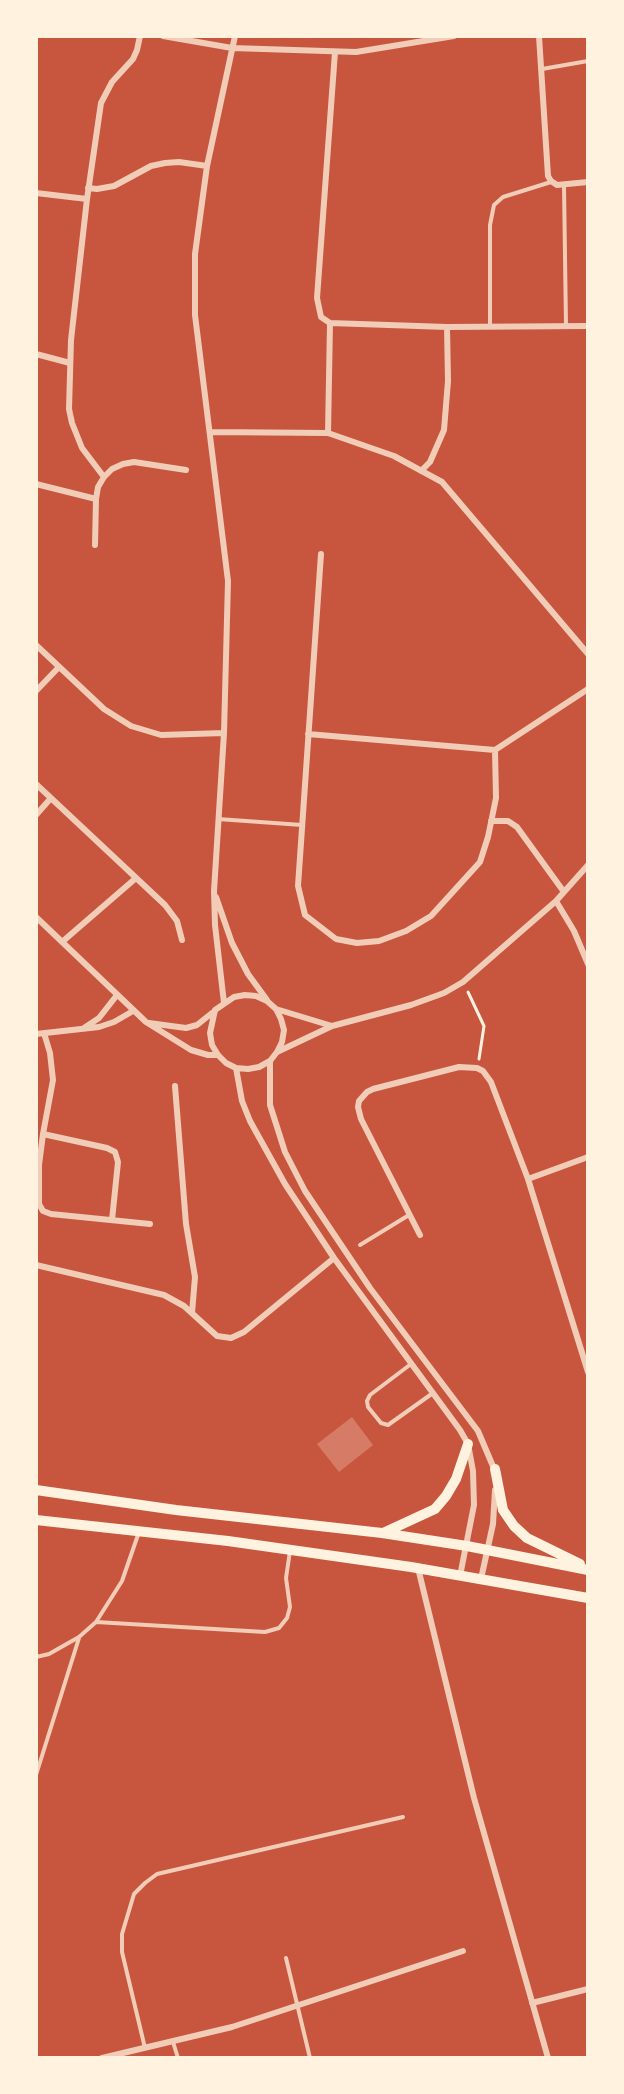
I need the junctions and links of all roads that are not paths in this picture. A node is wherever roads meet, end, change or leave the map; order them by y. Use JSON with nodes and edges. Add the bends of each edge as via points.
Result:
{"nodes":[{"id":1,"x":140,"y":36,"type":"edge"},
{"id":2,"x":163,"y":36,"type":"edge"},
{"id":3,"x":235,"y":36,"type":"edge"},
{"id":4,"x":454,"y":36,"type":"edge"},
{"id":5,"x":540,"y":36,"type":"edge"},
{"id":6,"x":232,"y":48,"type":"junction"},
{"id":7,"x":335,"y":52,"type":"junction"},
{"id":8,"x":588,"y":61,"type":"edge"},
{"id":9,"x":542,"y":69,"type":"junction"},
{"id":10,"x":207,"y":166,"type":"junction"},
{"id":11,"x":552,"y":181,"type":"junction"},
{"id":12,"x":588,"y":182,"type":"edge"},
{"id":13,"x":564,"y":186,"type":"junction"},
{"id":14,"x":88,"y":188,"type":"junction"},
{"id":15,"x":36,"y":193,"type":"edge"},
{"id":16,"x":87,"y":199,"type":"junction"},
{"id":17,"x":330,"y":323,"type":"junction"},
{"id":18,"x":566,"y":326,"type":"junction"},
{"id":19,"x":588,"y":326,"type":"edge"},
{"id":20,"x":447,"y":327,"type":"junction"},
{"id":21,"x":490,"y":327,"type":"junction"},
{"id":22,"x":36,"y":354,"type":"edge"},
{"id":23,"x":70,"y":363,"type":"junction"},
{"id":24,"x":210,"y":432,"type":"junction"},
{"id":25,"x":328,"y":433,"type":"junction"},
{"id":26,"x":186,"y":470,"type":"dead end"},
{"id":27,"x":421,"y":471,"type":"junction"},
{"id":28,"x":104,"y":477,"type":"junction"},
{"id":29,"x":36,"y":484,"type":"edge"},
{"id":30,"x":96,"y":499,"type":"junction"},
{"id":31,"x":95,"y":545,"type":"dead end"},
{"id":32,"x":321,"y":554,"type":"dead end"},
{"id":33,"x":36,"y":645,"type":"edge"},
{"id":34,"x":588,"y":654,"type":"edge"},
{"id":35,"x":59,"y":667,"type":"junction"},
{"id":36,"x":588,"y":689,"type":"edge"},
{"id":37,"x":36,"y":692,"type":"edge"},
{"id":38,"x":224,"y":733,"type":"junction"},
{"id":39,"x":308,"y":734,"type":"junction"},
{"id":40,"x":495,"y":750,"type":"junction"},
{"id":41,"x":36,"y":784,"type":"edge"},
{"id":42,"x":51,"y":798,"type":"junction"},
{"id":43,"x":36,"y":815,"type":"edge"},
{"id":44,"x":219,"y":819,"type":"junction"},
{"id":45,"x":491,"y":821,"type":"junction"},
{"id":46,"x":303,"y":825,"type":"junction"},
{"id":47,"x":588,"y":865,"type":"edge"},
{"id":48,"x":136,"y":878,"type":"junction"},
{"id":49,"x":214,"y":891,"type":"junction"},
{"id":50,"x":564,"y":892,"type":"junction"},
{"id":51,"x":556,"y":901,"type":"junction"},
{"id":52,"x":36,"y":917,"type":"edge"},
{"id":53,"x":182,"y":940,"type":"dead end"},
{"id":54,"x":62,"y":942,"type":"junction"},
{"id":55,"x":587,"y":960,"type":"edge"},
{"id":56,"x":117,"y":995,"type":"junction"},
{"id":57,"x":267,"y":1001,"type":"junction"},
{"id":58,"x":224,"y":1003,"type":"junction"},
{"id":59,"x":276,"y":1009,"type":"junction"},
{"id":60,"x":215,"y":1010,"type":"junction"},
{"id":61,"x":133,"y":1011,"type":"junction"},
{"id":62,"x":146,"y":1022,"type":"junction"},
{"id":63,"x":332,"y":1026,"type":"junction"},
{"id":64,"x":84,"y":1028,"type":"junction"},
{"id":65,"x":44,"y":1033,"type":"junction"},
{"id":66,"x":36,"y":1034,"type":"edge"},
{"id":67,"x":278,"y":1052,"type":"junction"},
{"id":68,"x":218,"y":1055,"type":"junction"},
{"id":69,"x":270,"y":1061,"type":"junction"},
{"id":70,"x":237,"y":1068,"type":"junction"},
{"id":71,"x":175,"y":1086,"type":"dead end"},
{"id":72,"x":43,"y":1134,"type":"junction"},
{"id":73,"x":588,"y":1157,"type":"edge"},
{"id":74,"x":528,"y":1179,"type":"junction"},
{"id":75,"x":410,"y":1214,"type":"junction"},
{"id":76,"x":112,"y":1220,"type":"junction"},
{"id":77,"x":150,"y":1224,"type":"dead end"},
{"id":78,"x":420,"y":1235,"type":"dead end"},
{"id":79,"x":360,"y":1245,"type":"dead end"},
{"id":80,"x":334,"y":1258,"type":"junction"},
{"id":81,"x":36,"y":1265,"type":"edge"},
{"id":82,"x":192,"y":1314,"type":"junction"},
{"id":83,"x":411,"y":1363,"type":"junction"},
{"id":84,"x":588,"y":1372,"type":"edge"},
{"id":85,"x":433,"y":1393,"type":"junction"},
{"id":86,"x":468,"y":1444,"type":"junction"},
{"id":87,"x":495,"y":1469,"type":"junction"},
{"id":88,"x":36,"y":1490,"type":"edge"},
{"id":89,"x":36,"y":1520,"type":"edge"},
{"id":90,"x":139,"y":1531,"type":"junction"},
{"id":91,"x":382,"y":1533,"type":"junction"},
{"id":92,"x":467,"y":1546,"type":"junction"},
{"id":93,"x":290,"y":1550,"type":"junction"},
{"id":94,"x":489,"y":1550,"type":"junction"},
{"id":95,"x":418,"y":1568,"type":"junction"},
{"id":96,"x":588,"y":1569,"type":"edge"},
{"id":97,"x":460,"y":1576,"type":"junction"},
{"id":98,"x":481,"y":1579,"type":"junction"},
{"id":99,"x":588,"y":1598,"type":"edge"},
{"id":100,"x":96,"y":1622,"type":"junction"},
{"id":101,"x":79,"y":1637,"type":"junction"},
{"id":102,"x":36,"y":1658,"type":"edge"},
{"id":103,"x":36,"y":1775,"type":"edge"},
{"id":104,"x":403,"y":1817,"type":"dead end"},
{"id":105,"x":463,"y":1951,"type":"dead end"},
{"id":106,"x":286,"y":1958,"type":"dead end"},
{"id":107,"x":588,"y":1989,"type":"edge"},
{"id":108,"x":532,"y":2003,"type":"junction"},
{"id":109,"x":296,"y":2007,"type":"junction"},
{"id":110,"x":173,"y":2042,"type":"junction"},
{"id":111,"x":145,"y":2049,"type":"junction"},
{"id":112,"x":102,"y":2058,"type":"edge"},
{"id":113,"x":178,"y":2058,"type":"edge"},
{"id":114,"x":310,"y":2058,"type":"edge"},
{"id":115,"x":548,"y":2058,"type":"edge"}],
"edges":[{"from":1,"to":14,"type":"street","via":[[133,59],[112,82],[101,103]]},
{"from":2,"to":6,"type":"street"},
{"from":3,"to":6,"type":"street"},
{"from":4,"to":7,"type":"street"},
{"from":5,"to":9,"type":"street"},
{"from":6,"to":7,"type":"street"},
{"from":6,"to":10,"type":"street"},
{"from":7,"to":17,"type":"street","via":[[317,298],[321,317]]},
{"from":8,"to":9,"type":"lane"},
{"from":9,"to":11,"type":"street","via":[[547,169]]},
{"from":10,"to":14,"type":"street","via":[[165,163],[151,166],[114,186]]},
{"from":10,"to":24,"type":"street","via":[[195,254],[195,315]]},
{"from":11,"to":13,"type":"street"},
{"from":11,"to":21,"type":"lane","via":[[503,197],[494,205],[490,225]]},
{"from":12,"to":13,"type":"street"},
{"from":13,"to":18,"type":"lane"},
{"from":14,"to":16,"type":"street"},
{"from":15,"to":16,"type":"street"},
{"from":16,"to":23,"type":"street"},
{"from":17,"to":20,"type":"street"},
{"from":17,"to":25,"type":"street"},
{"from":18,"to":19,"type":"street"},
{"from":18,"to":21,"type":"street"},
{"from":20,"to":21,"type":"street"},
{"from":20,"to":27,"type":"street","via":[[444,430],[430,462]]},
{"from":22,"to":23,"type":"street"},
{"from":23,"to":28,"type":"street","via":[[72,423],[82,448]]},
{"from":24,"to":25,"type":"street"},
{"from":24,"to":38,"type":"street","via":[[228,581]]},
{"from":25,"to":27,"type":"street","via":[[394,456]]},
{"from":26,"to":28,"type":"street","via":[[134,462],[112,469]]},
{"from":27,"to":34,"type":"street","via":[[442,482]]},
{"from":28,"to":30,"type":"street"},
{"from":29,"to":30,"type":"street"},
{"from":30,"to":31,"type":"street"},
{"from":32,"to":39,"type":"street"},
{"from":33,"to":35,"type":"street"},
{"from":35,"to":37,"type":"street"},
{"from":35,"to":38,"type":"street","via":[[104,709],[146,732],[177,736]]},
{"from":36,"to":40,"type":"street"},
{"from":38,"to":44,"type":"street"},
{"from":39,"to":40,"type":"street"},
{"from":39,"to":46,"type":"street"},
{"from":40,"to":45,"type":"street","via":[[496,798]]},
{"from":41,"to":42,"type":"street"},
{"from":42,"to":43,"type":"street"},
{"from":42,"to":48,"type":"street"},
{"from":44,"to":46,"type":"lane"},
{"from":44,"to":49,"type":"street"},
{"from":45,"to":46,"type":"street","via":[[480,862],[431,916],[379,941],[357,943],[336,939],[305,915],[298,886]]},
{"from":45,"to":50,"type":"street","via":[[508,821],[517,827]]},
{"from":47,"to":50,"type":"street"},
{"from":48,"to":53,"type":"street","via":[[177,921]]},
{"from":48,"to":54,"type":"street"},
{"from":49,"to":57,"type":"street","via":[[232,943]]},
{"from":49,"to":58,"type":"street"},
{"from":50,"to":51,"type":"street"},
{"from":51,"to":55,"type":"street"},
{"from":51,"to":63,"type":"street","via":[[463,982],[444,993]]},
{"from":52,"to":54,"type":"street"},
{"from":54,"to":56,"type":"street"},
{"from":56,"to":61,"type":"street"},
{"from":56,"to":64,"type":"street","via":[[99,1018]]},
{"from":57,"to":58,"type":"street","via":[[245,995]]},
{"from":57,"to":59,"type":"street"},
{"from":58,"to":60,"type":"street"},
{"from":59,"to":63,"type":"street"},
{"from":59,"to":67,"type":"street","via":[[284,1030]]},
{"from":60,"to":62,"type":"street","via":[[207,1019],[186,1028]]},
{"from":60,"to":68,"type":"street","via":[[210,1033]]},
{"from":61,"to":62,"type":"street"},
{"from":61,"to":64,"type":"street","via":[[107,1025]]},
{"from":62,"to":68,"type":"street","via":[[191,1050]]},
{"from":63,"to":67,"type":"street"},
{"from":64,"to":65,"type":"street"},
{"from":65,"to":66,"type":"street"},
{"from":65,"to":72,"type":"street","via":[[53,1080]]},
{"from":67,"to":69,"type":"street"},
{"from":68,"to":70,"type":"street"},
{"from":69,"to":70,"type":"street","via":[[260,1067]]},
{"from":69,"to":87,"type":"street","via":[[270,1105],[285,1152],[305,1191],[370,1288],[478,1431]]},
{"from":70,"to":80,"type":"street","via":[[242,1101],[250,1121],[285,1184]]},
{"from":71,"to":82,"type":"street","via":[[186,1224],[195,1277]]},
{"from":72,"to":76,"type":"street","via":[[115,1152],[118,1162]]},
{"from":72,"to":76,"type":"street","via":[[39,1165],[39,1204],[43,1211]]},
{"from":73,"to":74,"type":"street"},
{"from":74,"to":75,"type":"street","via":[[491,1082],[483,1071],[459,1067],[373,1089],[359,1101],[359,1114]]},
{"from":74,"to":84,"type":"street"},
{"from":75,"to":78,"type":"street"},
{"from":75,"to":79,"type":"lane"},
{"from":76,"to":77,"type":"street"},
{"from":80,"to":82,"type":"street","via":[[238,1336],[217,1336]]},
{"from":80,"to":83,"type":"street"},
{"from":81,"to":82,"type":"street","via":[[164,1295]]},
{"from":83,"to":85,"type":"street"},
{"from":83,"to":85,"type":"lane","via":[[370,1395],[368,1407],[381,1424],[388,1425]]},
{"from":85,"to":86,"type":"street"},
{"from":86,"to":91,"type":"main road","via":[[456,1479],[435,1509]]},
{"from":86,"to":92,"type":"street","via":[[474,1488]]},
{"from":87,"to":94,"type":"street"},
{"from":87,"to":96,"type":"main road","via":[[503,1510],[514,1526],[527,1538]]},
{"from":88,"to":91,"type":"main road"},
{"from":89,"to":90,"type":"main road"},
{"from":90,"to":93,"type":"main road"},
{"from":90,"to":100,"type":"lane","via":[[122,1581]]},
{"from":91,"to":92,"type":"main road"},
{"from":92,"to":94,"type":"main road"},
{"from":92,"to":97,"type":"street"},
{"from":93,"to":95,"type":"main road"},
{"from":93,"to":100,"type":"lane","via":[[286,1578],[290,1607],[279,1628],[266,1632]]},
{"from":94,"to":96,"type":"main road"},
{"from":94,"to":98,"type":"street"},
{"from":95,"to":97,"type":"main road"},
{"from":95,"to":108,"type":"street","via":[[474,1798]]},
{"from":97,"to":98,"type":"main road"},
{"from":98,"to":99,"type":"main road"},
{"from":100,"to":101,"type":"lane"},
{"from":101,"to":102,"type":"lane"},
{"from":101,"to":103,"type":"lane"},
{"from":104,"to":111,"type":"lane","via":[[158,1874],[145,1883],[134,1894],[125,1918],[122,1952]]},
{"from":105,"to":109,"type":"street"},
{"from":106,"to":109,"type":"lane"},
{"from":107,"to":108,"type":"street"},
{"from":108,"to":115,"type":"street"},
{"from":109,"to":110,"type":"street"},
{"from":109,"to":114,"type":"lane"},
{"from":110,"to":111,"type":"street"},
{"from":110,"to":113,"type":"lane"},
{"from":111,"to":112,"type":"street"}]}
